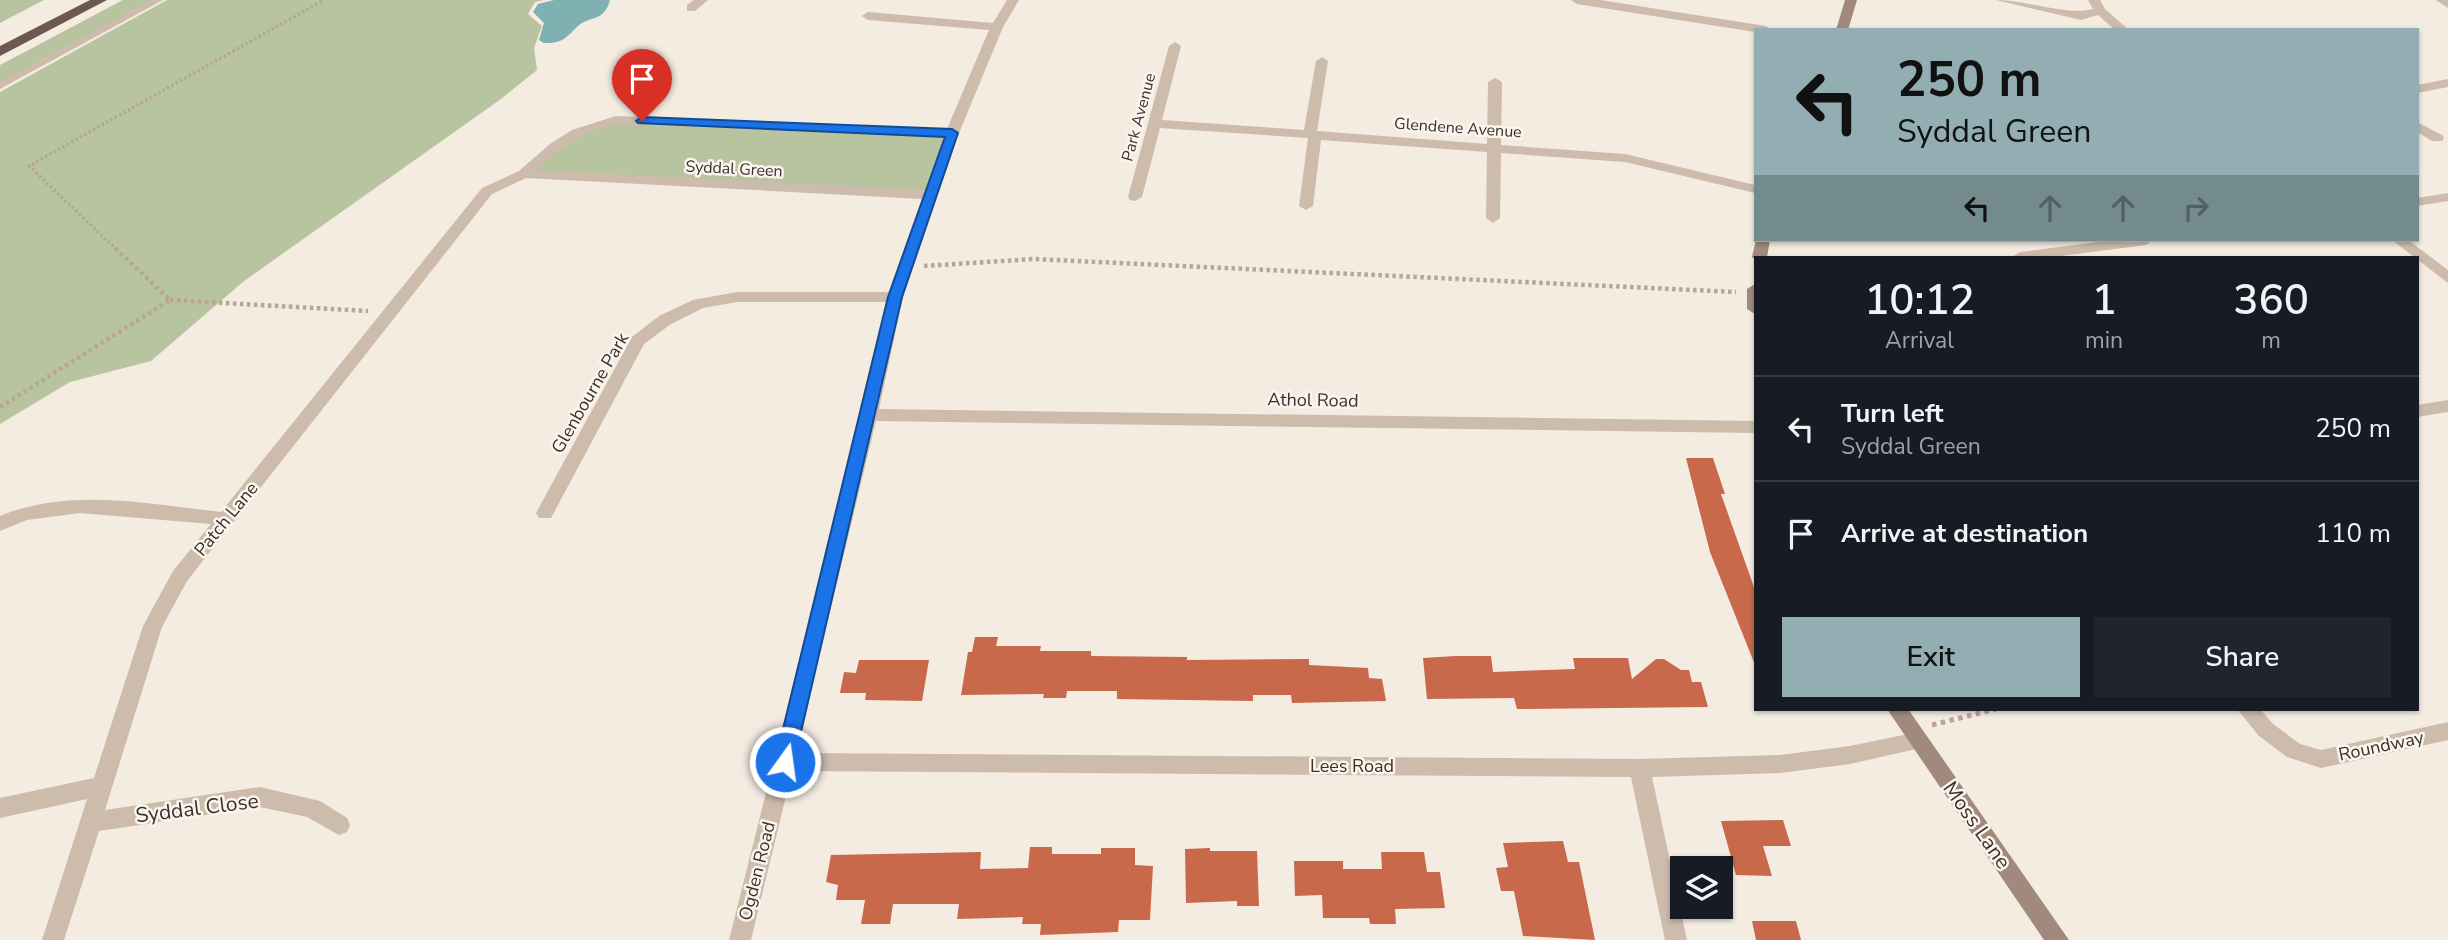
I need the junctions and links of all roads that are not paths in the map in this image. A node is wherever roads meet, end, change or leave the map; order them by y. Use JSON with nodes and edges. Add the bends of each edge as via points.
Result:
{"nodes":[{"id":1,"x":74,"y":0,"type":"edge"},
{"id":2,"x":100,"y":0,"type":"edge"},
{"id":3,"x":158,"y":0,"type":"edge"},
{"id":4,"x":702,"y":0,"type":"edge"},
{"id":5,"x":1013,"y":0,"type":"edge"},
{"id":6,"x":1577,"y":0,"type":"edge"},
{"id":7,"x":1851,"y":0,"type":"edge"},
{"id":8,"x":2003,"y":0,"type":"edge"},
{"id":9,"x":2441,"y":0,"type":"edge"},
{"id":10,"x":2448,"y":4,"type":"edge"},
{"id":11,"x":2097,"y":6,"type":"edge"},
{"id":12,"x":691,"y":8,"type":"dead end"},
{"id":13,"x":868,"y":16,"type":"dead end"},
{"id":14,"x":997,"y":27,"type":"junction"},
{"id":15,"x":1754,"y":28,"type":"edge"},
{"id":16,"x":1843,"y":28,"type":"edge"},
{"id":17,"x":2121,"y":28,"type":"edge"},
{"id":18,"x":0,"y":37,"type":"edge"},
{"id":19,"x":1175,"y":46,"type":"dead end"},
{"id":20,"x":0,"y":52,"type":"edge"},
{"id":21,"x":1322,"y":61,"type":"dead end"},
{"id":22,"x":1495,"y":82,"type":"dead end"},
{"id":23,"x":2448,"y":83,"type":"edge"},
{"id":24,"x":0,"y":86,"type":"edge"},
{"id":25,"x":2419,"y":89,"type":"edge"},
{"id":26,"x":1154,"y":123,"type":"junction"},
{"id":27,"x":2419,"y":127,"type":"edge"},
{"id":28,"x":952,"y":133,"type":"junction"},
{"id":29,"x":1312,"y":134,"type":"junction"},
{"id":30,"x":2437,"y":138,"type":"dead end"},
{"id":31,"x":1495,"y":148,"type":"junction"},
{"id":32,"x":524,"y":174,"type":"junction"},
{"id":33,"x":1754,"y":188,"type":"edge"},
{"id":34,"x":928,"y":195,"type":"junction"},
{"id":35,"x":1135,"y":197,"type":"dead end"},
{"id":36,"x":2448,"y":197,"type":"edge"},
{"id":37,"x":2419,"y":202,"type":"edge"},
{"id":38,"x":1306,"y":206,"type":"dead end"},
{"id":39,"x":1493,"y":218,"type":"dead end"},
{"id":40,"x":2131,"y":242,"type":"edge"},
{"id":41,"x":2402,"y":242,"type":"edge"},
{"id":42,"x":2027,"y":256,"type":"edge"},
{"id":43,"x":2448,"y":278,"type":"edge"},
{"id":44,"x":895,"y":297,"type":"junction"},
{"id":45,"x":2448,"y":406,"type":"edge"},
{"id":46,"x":2419,"y":411,"type":"edge"},
{"id":47,"x":869,"y":415,"type":"junction"},
{"id":48,"x":1754,"y":427,"type":"edge"},
{"id":49,"x":545,"y":513,"type":"dead end"},
{"id":50,"x":226,"y":519,"type":"junction"},
{"id":51,"x":0,"y":524,"type":"edge"},
{"id":52,"x":1898,"y":711,"type":"edge"},
{"id":53,"x":2249,"y":711,"type":"edge"},
{"id":54,"x":2448,"y":731,"type":"edge"},
{"id":55,"x":1914,"y":736,"type":"junction"},
{"id":56,"x":785,"y":762,"type":"junction"},
{"id":57,"x":1640,"y":768,"type":"junction"},
{"id":58,"x":102,"y":786,"type":"junction"},
{"id":59,"x":0,"y":808,"type":"edge"},
{"id":60,"x":90,"y":822,"type":"junction"},
{"id":61,"x":340,"y":825,"type":"dead end"},
{"id":62,"x":53,"y":940,"type":"edge"},
{"id":63,"x":740,"y":940,"type":"edge"},
{"id":64,"x":1676,"y":940,"type":"edge"},
{"id":65,"x":2058,"y":940,"type":"edge"}],
"edges":[{"from":1,"to":18,"type":"highway"},
{"from":2,"to":20,"type":"highway"},
{"from":3,"to":24,"type":"lane"},
{"from":4,"to":12,"type":"street"},
{"from":5,"to":14,"type":"street","name":"Ogden Road"},
{"from":6,"to":15,"type":"street"},
{"from":7,"to":16,"type":"main road"},
{"from":8,"to":11,"type":"street","via":[[2081,16]]},
{"from":9,"to":10,"type":"street"},
{"from":11,"to":17,"type":"street"},
{"from":13,"to":14,"type":"street"},
{"from":14,"to":28,"type":"street","name":"Ogden Road"},
{"from":19,"to":26,"type":"street","name":"Park Avenue"},
{"from":21,"to":29,"type":"street"},
{"from":22,"to":31,"type":"street"},
{"from":23,"to":25,"type":"street"},
{"from":26,"to":29,"type":"street","name":"Glendene Avenue"},
{"from":26,"to":35,"type":"street","name":"Park Avenue"},
{"from":27,"to":30,"type":"street"},
{"from":28,"to":32,"type":"street","via":[[616,120],[579,129]]},
{"from":28,"to":34,"type":"street","name":"Ogden Road"},
{"from":29,"to":31,"type":"street","name":"Glendene Avenue"},
{"from":29,"to":38,"type":"street"},
{"from":31,"to":33,"type":"street","name":"Glendene Avenue","via":[[1648,161]]},
{"from":31,"to":39,"type":"street"},
{"from":32,"to":34,"type":"street","name":"Syddal Green"},
{"from":32,"to":50,"type":"street","name":"Patch Lane","via":[[487,191]]},
{"from":34,"to":44,"type":"street","name":"Ogden Road"},
{"from":36,"to":37,"type":"street"},
{"from":40,"to":42,"type":"street"},
{"from":41,"to":43,"type":"street"},
{"from":44,"to":47,"type":"street","name":"Ogden Road"},
{"from":44,"to":49,"type":"street","name":"Glenbourne Park","via":[[737,297],[699,304],[665,320],[638,341]]},
{"from":45,"to":46,"type":"street"},
{"from":47,"to":48,"type":"street","name":"Athol Road"},
{"from":47,"to":56,"type":"street","name":"Ogden Road"},
{"from":50,"to":51,"type":"street","via":[[72,506],[20,513]]},
{"from":50,"to":58,"type":"street","name":"Patch Lane","via":[[180,576],[153,626]]},
{"from":52,"to":55,"type":"main road","name":"Moss Lane"},
{"from":53,"to":54,"type":"street","name":"Roundway","via":[[2294,751],[2321,759]]},
{"from":55,"to":57,"type":"street","name":"Lees Road","via":[[1850,755],[1780,764]]},
{"from":55,"to":65,"type":"main road","name":"Moss Lane"},
{"from":56,"to":57,"type":"street","name":"Lees Road"},
{"from":56,"to":63,"type":"street","name":"Ogden Road"},
{"from":57,"to":64,"type":"street"},
{"from":58,"to":59,"type":"street"},
{"from":58,"to":60,"type":"street","name":"Patch Lane"},
{"from":60,"to":61,"type":"street","name":"Syddal Close","via":[[260,797],[312,808]]},
{"from":60,"to":62,"type":"street","name":"Patch Lane"}]}
